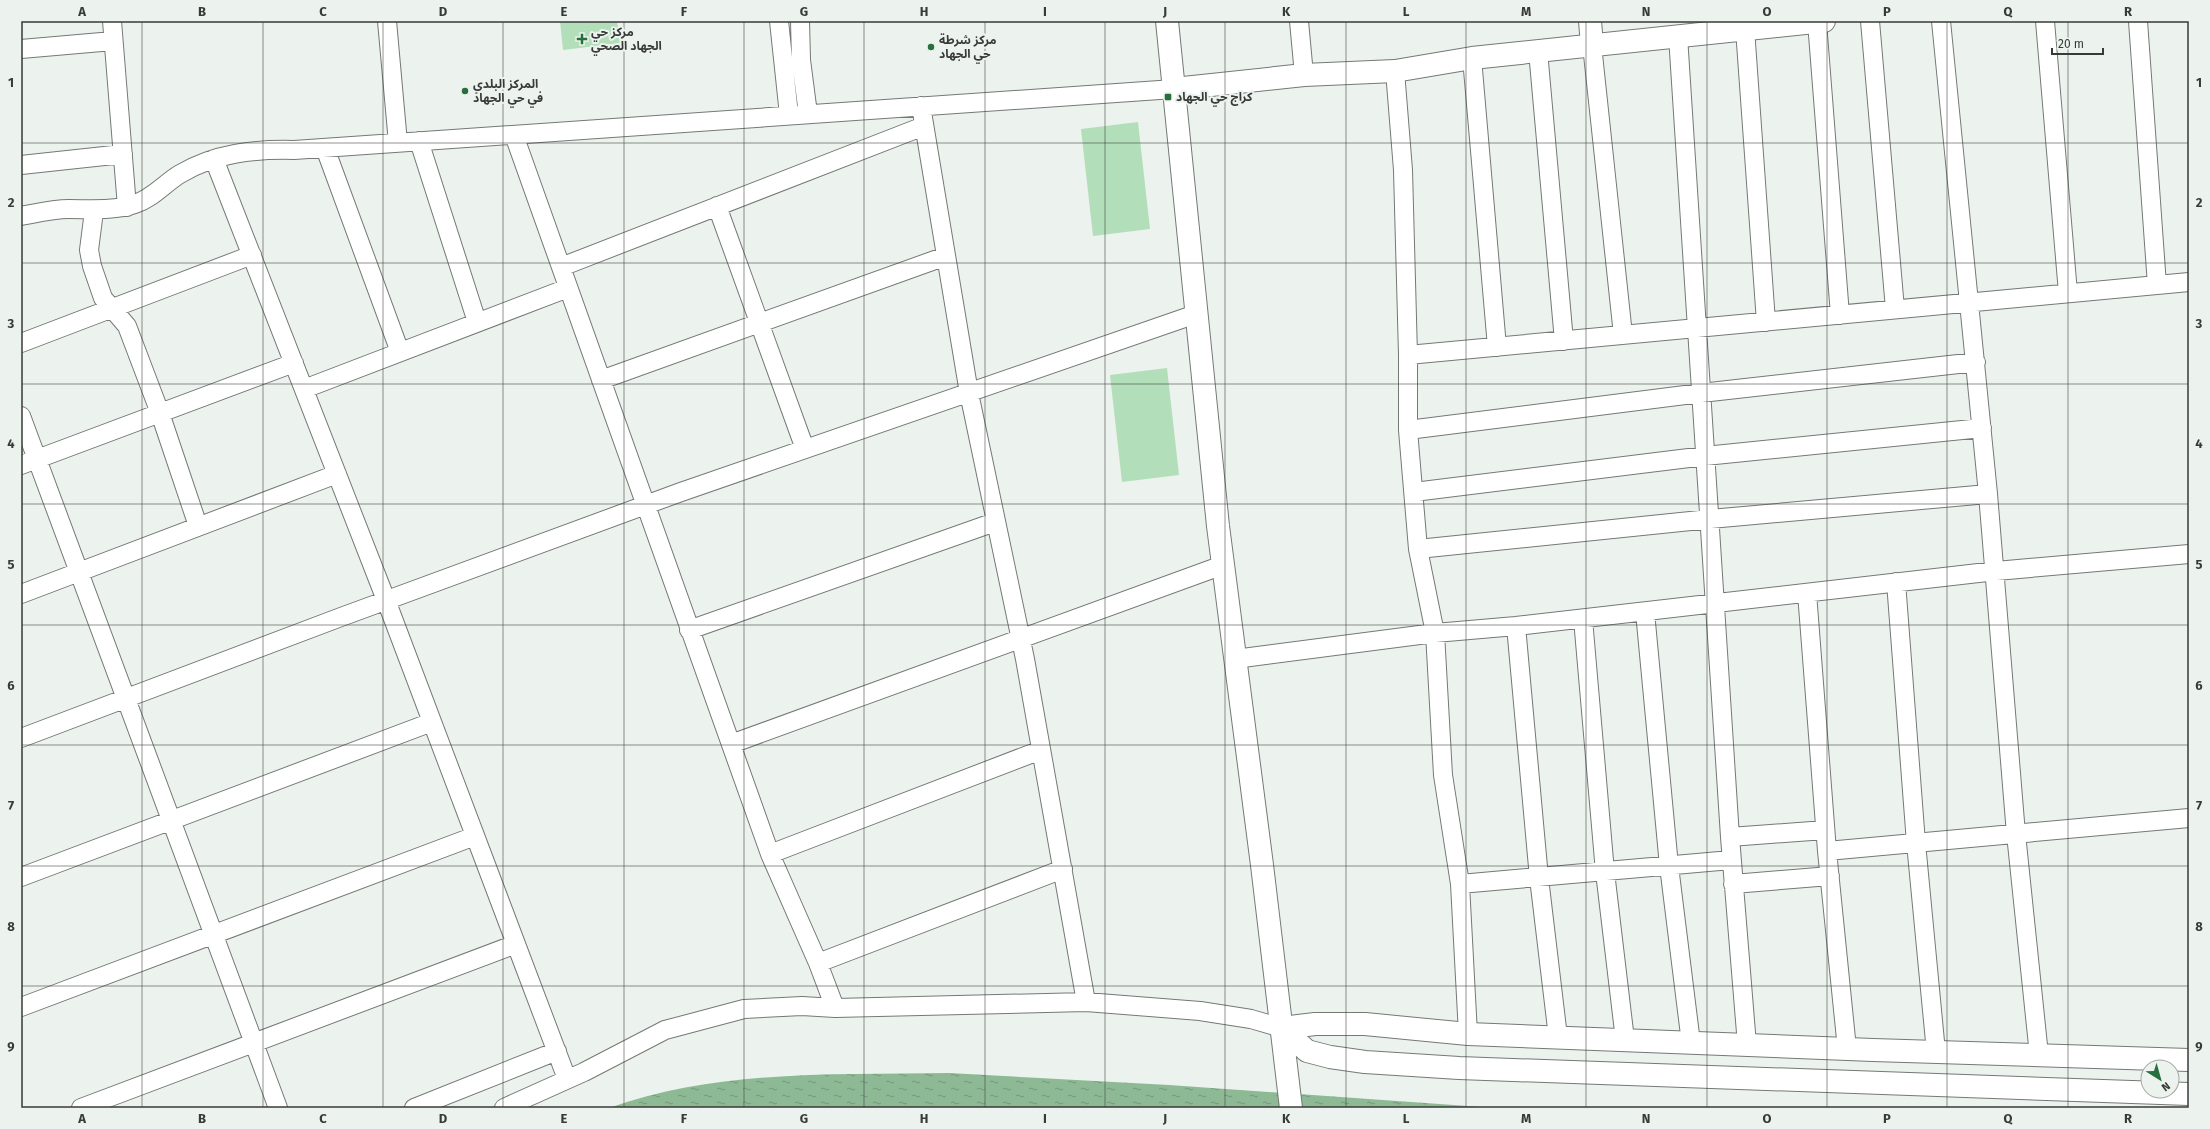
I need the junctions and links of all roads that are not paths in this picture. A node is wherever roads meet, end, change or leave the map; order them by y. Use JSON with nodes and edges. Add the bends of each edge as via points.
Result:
{"nodes":[{"id":1,"x":112,"y":21,"type":"edge"},
{"id":2,"x":387,"y":21,"type":"edge"},
{"id":3,"x":779,"y":21,"type":"edge"},
{"id":4,"x":800,"y":21,"type":"edge"},
{"id":5,"x":1167,"y":21,"type":"edge"},
{"id":6,"x":1299,"y":21,"type":"edge"},
{"id":7,"x":1590,"y":21,"type":"edge"},
{"id":8,"x":1820,"y":21,"type":"edge"},
{"id":9,"x":1870,"y":21,"type":"edge"},
{"id":10,"x":1941,"y":21,"type":"edge"},
{"id":11,"x":2045,"y":21,"type":"edge"},
{"id":12,"x":2138,"y":21,"type":"edge"},
{"id":13,"x":1745,"y":29,"type":"junction"},
{"id":14,"x":1678,"y":36,"type":"junction"},
{"id":15,"x":113,"y":41,"type":"junction"},
{"id":16,"x":1592,"y":45,"type":"junction"},
{"id":17,"x":21,"y":49,"type":"edge"},
{"id":18,"x":1538,"y":51,"type":"junction"},
{"id":19,"x":1472,"y":58,"type":"junction"},
{"id":20,"x":1395,"y":72,"type":"junction"},
{"id":21,"x":1304,"y":75,"type":"junction"},
{"id":22,"x":1174,"y":89,"type":"junction"},
{"id":23,"x":921,"y":106,"type":"junction"},
{"id":24,"x":808,"y":114,"type":"junction"},
{"id":25,"x":789,"y":115,"type":"junction"},
{"id":26,"x":924,"y":126,"type":"junction"},
{"id":27,"x":514,"y":134,"type":"junction"},
{"id":28,"x":419,"y":141,"type":"junction"},
{"id":29,"x":398,"y":143,"type":"junction"},
{"id":30,"x":325,"y":148,"type":"junction"},
{"id":31,"x":122,"y":154,"type":"junction"},
{"id":32,"x":214,"y":159,"type":"junction"},
{"id":33,"x":21,"y":164,"type":"edge"},
{"id":34,"x":127,"y":206,"type":"junction"},
{"id":35,"x":717,"y":206,"type":"junction"},
{"id":36,"x":94,"y":211,"type":"junction"},
{"id":37,"x":21,"y":216,"type":"edge"},
{"id":38,"x":252,"y":255,"type":"junction"},
{"id":39,"x":946,"y":256,"type":"junction"},
{"id":40,"x":561,"y":267,"type":"junction"},
{"id":41,"x":2189,"y":282,"type":"edge"},
{"id":42,"x":2157,"y":285,"type":"junction"},
{"id":43,"x":568,"y":288,"type":"junction"},
{"id":44,"x":2068,"y":293,"type":"junction"},
{"id":45,"x":1970,"y":302,"type":"junction"},
{"id":46,"x":111,"y":308,"type":"junction"},
{"id":47,"x":1895,"y":309,"type":"junction"},
{"id":48,"x":1196,"y":314,"type":"junction"},
{"id":49,"x":1840,"y":315,"type":"junction"},
{"id":50,"x":477,"y":322,"type":"junction"},
{"id":51,"x":1766,"y":322,"type":"junction"},
{"id":52,"x":760,"y":324,"type":"junction"},
{"id":53,"x":1697,"y":328,"type":"junction"},
{"id":54,"x":1623,"y":335,"type":"junction"},
{"id":55,"x":1564,"y":340,"type":"junction"},
{"id":56,"x":21,"y":343,"type":"edge"},
{"id":57,"x":1497,"y":347,"type":"junction"},
{"id":58,"x":400,"y":352,"type":"junction"},
{"id":59,"x":1408,"y":355,"type":"junction"},
{"id":60,"x":1976,"y":362,"type":"junction"},
{"id":61,"x":294,"y":363,"type":"junction"},
{"id":62,"x":600,"y":380,"type":"junction"},
{"id":63,"x":304,"y":389,"type":"junction"},
{"id":64,"x":969,"y":393,"type":"junction"},
{"id":65,"x":1701,"y":393,"type":"junction"},
{"id":66,"x":160,"y":414,"type":"junction"},
{"id":67,"x":21,"y":416,"type":"edge"},
{"id":68,"x":1982,"y":428,"type":"junction"},
{"id":69,"x":1408,"y":430,"type":"junction"},
{"id":70,"x":805,"y":449,"type":"junction"},
{"id":71,"x":1705,"y":456,"type":"junction"},
{"id":72,"x":29,"y":462,"type":"edge"},
{"id":73,"x":337,"y":474,"type":"junction"},
{"id":74,"x":1414,"y":492,"type":"junction"},
{"id":75,"x":1988,"y":494,"type":"junction"},
{"id":76,"x":645,"y":505,"type":"junction"},
{"id":77,"x":1710,"y":519,"type":"junction"},
{"id":78,"x":995,"y":522,"type":"junction"},
{"id":79,"x":198,"y":526,"type":"junction"},
{"id":80,"x":1418,"y":549,"type":"junction"},
{"id":81,"x":2189,"y":554,"type":"edge"},
{"id":82,"x":1223,"y":565,"type":"junction"},
{"id":83,"x":1996,"y":571,"type":"junction"},
{"id":84,"x":79,"y":572,"type":"junction"},
{"id":85,"x":1896,"y":582,"type":"junction"},
{"id":86,"x":1807,"y":593,"type":"junction"},
{"id":87,"x":21,"y":594,"type":"edge"},
{"id":88,"x":386,"y":600,"type":"junction"},
{"id":89,"x":1715,"y":604,"type":"junction"},
{"id":90,"x":1645,"y":612,"type":"junction"},
{"id":91,"x":1583,"y":619,"type":"junction"},
{"id":92,"x":1516,"y":626,"type":"junction"},
{"id":93,"x":690,"y":630,"type":"junction"},
{"id":94,"x":1435,"y":633,"type":"junction"},
{"id":95,"x":1020,"y":638,"type":"junction"},
{"id":96,"x":1235,"y":659,"type":"junction"},
{"id":97,"x":126,"y":698,"type":"junction"},
{"id":98,"x":432,"y":722,"type":"junction"},
{"id":99,"x":21,"y":738,"type":"edge"},
{"id":100,"x":730,"y":744,"type":"junction"},
{"id":101,"x":1041,"y":750,"type":"junction"},
{"id":102,"x":2189,"y":818,"type":"edge"},
{"id":103,"x":172,"y":821,"type":"junction"},
{"id":104,"x":1826,"y":830,"type":"junction"},
{"id":105,"x":2016,"y":834,"type":"junction"},
{"id":106,"x":475,"y":836,"type":"junction"},
{"id":107,"x":1730,"y":837,"type":"junction"},
{"id":108,"x":1916,"y":843,"type":"junction"},
{"id":109,"x":1827,"y":851,"type":"junction"},
{"id":110,"x":770,"y":854,"type":"junction"},
{"id":111,"x":1731,"y":860,"type":"junction"},
{"id":112,"x":1669,"y":866,"type":"junction"},
{"id":113,"x":1062,"y":869,"type":"junction"},
{"id":114,"x":1606,"y":872,"type":"junction"},
{"id":115,"x":1830,"y":876,"type":"junction"},
{"id":116,"x":21,"y":877,"type":"edge"},
{"id":117,"x":1539,"y":878,"type":"junction"},
{"id":118,"x":1460,"y":884,"type":"junction"},
{"id":119,"x":1733,"y":884,"type":"junction"},
{"id":120,"x":214,"y":936,"type":"junction"},
{"id":121,"x":516,"y":944,"type":"junction"},
{"id":122,"x":818,"y":963,"type":"junction"},
{"id":123,"x":1086,"y":1002,"type":"junction"},
{"id":124,"x":21,"y":1007,"type":"edge"},
{"id":125,"x":835,"y":1008,"type":"junction"},
{"id":126,"x":1282,"y":1028,"type":"junction"},
{"id":127,"x":1468,"y":1034,"type":"junction"},
{"id":128,"x":1558,"y":1037,"type":"junction"},
{"id":129,"x":1625,"y":1040,"type":"junction"},
{"id":130,"x":1691,"y":1043,"type":"junction"},
{"id":131,"x":254,"y":1044,"type":"junction"},
{"id":132,"x":1747,"y":1045,"type":"junction"},
{"id":133,"x":1847,"y":1049,"type":"junction"},
{"id":134,"x":557,"y":1051,"type":"junction"},
{"id":135,"x":1936,"y":1052,"type":"junction"},
{"id":136,"x":2039,"y":1055,"type":"junction"},
{"id":137,"x":2189,"y":1060,"type":"edge"},
{"id":138,"x":568,"y":1079,"type":"junction"},
{"id":139,"x":2189,"y":1094,"type":"edge"},
{"id":140,"x":81,"y":1108,"type":"edge"},
{"id":141,"x":278,"y":1108,"type":"edge"},
{"id":142,"x":414,"y":1108,"type":"edge"},
{"id":143,"x":504,"y":1108,"type":"edge"},
{"id":144,"x":1291,"y":1108,"type":"edge"}],
"edges":[{"from":1,"to":15,"type":"street"},
{"from":2,"to":29,"type":"street"},
{"from":3,"to":25,"type":"street"},
{"from":4,"to":24,"type":"street"},
{"from":5,"to":22,"type":"street"},
{"from":6,"to":21,"type":"street"},
{"from":7,"to":16,"type":"street"},
{"from":8,"to":13,"type":"street"},
{"from":8,"to":49,"type":"street"},
{"from":9,"to":47,"type":"street"},
{"from":10,"to":45,"type":"street"},
{"from":11,"to":44,"type":"street"},
{"from":12,"to":42,"type":"street"},
{"from":13,"to":14,"type":"street"},
{"from":13,"to":51,"type":"street"},
{"from":14,"to":16,"type":"street"},
{"from":14,"to":53,"type":"street"},
{"from":15,"to":17,"type":"street"},
{"from":15,"to":31,"type":"street"},
{"from":16,"to":18,"type":"street"},
{"from":16,"to":54,"type":"street"},
{"from":18,"to":19,"type":"street"},
{"from":18,"to":55,"type":"street"},
{"from":19,"to":20,"type":"street"},
{"from":19,"to":57,"type":"street"},
{"from":20,"to":21,"type":"street"},
{"from":20,"to":59,"type":"street","via":[[1403,170]]},
{"from":21,"to":22,"type":"street"},
{"from":22,"to":23,"type":"street"},
{"from":22,"to":48,"type":"street"},
{"from":23,"to":24,"type":"street"},
{"from":23,"to":26,"type":"street"},
{"from":24,"to":25,"type":"street"},
{"from":25,"to":27,"type":"street"},
{"from":26,"to":35,"type":"street"},
{"from":26,"to":39,"type":"street"},
{"from":27,"to":28,"type":"street"},
{"from":27,"to":40,"type":"street"},
{"from":28,"to":29,"type":"street"},
{"from":28,"to":50,"type":"street"},
{"from":29,"to":30,"type":"street"},
{"from":30,"to":32,"type":"street","via":[[266,149]]},
{"from":30,"to":58,"type":"street"},
{"from":31,"to":33,"type":"street"},
{"from":31,"to":34,"type":"street"},
{"from":32,"to":34,"type":"street","via":[[190,168],[149,198]]},
{"from":32,"to":38,"type":"street"},
{"from":34,"to":36,"type":"street"},
{"from":35,"to":40,"type":"street"},
{"from":35,"to":52,"type":"street"},
{"from":36,"to":37,"type":"street","via":[[69,209]]},
{"from":36,"to":46,"type":"street","via":[[89,250],[103,298]]},
{"from":38,"to":46,"type":"street"},
{"from":38,"to":61,"type":"street"},
{"from":39,"to":52,"type":"street"},
{"from":39,"to":64,"type":"street"},
{"from":40,"to":43,"type":"street"},
{"from":41,"to":42,"type":"street"},
{"from":42,"to":44,"type":"street"},
{"from":43,"to":50,"type":"street"},
{"from":43,"to":62,"type":"street"},
{"from":44,"to":45,"type":"street"},
{"from":45,"to":47,"type":"street"},
{"from":45,"to":60,"type":"street"},
{"from":46,"to":56,"type":"street"},
{"from":46,"to":66,"type":"street","via":[[126,326]]},
{"from":47,"to":49,"type":"street"},
{"from":48,"to":64,"type":"street"},
{"from":48,"to":82,"type":"street"},
{"from":49,"to":51,"type":"street"},
{"from":50,"to":58,"type":"street"},
{"from":51,"to":53,"type":"street"},
{"from":52,"to":62,"type":"street"},
{"from":52,"to":70,"type":"street"},
{"from":53,"to":54,"type":"street"},
{"from":53,"to":65,"type":"street"},
{"from":54,"to":55,"type":"street"},
{"from":55,"to":57,"type":"street"},
{"from":57,"to":59,"type":"street"},
{"from":58,"to":63,"type":"street"},
{"from":59,"to":69,"type":"street"},
{"from":60,"to":65,"type":"street"},
{"from":60,"to":68,"type":"street"},
{"from":61,"to":63,"type":"street"},
{"from":61,"to":66,"type":"street"},
{"from":62,"to":76,"type":"street"},
{"from":63,"to":73,"type":"street"},
{"from":64,"to":70,"type":"street"},
{"from":64,"to":78,"type":"street"},
{"from":65,"to":69,"type":"street"},
{"from":65,"to":71,"type":"street"},
{"from":66,"to":72,"type":"street"},
{"from":66,"to":79,"type":"street"},
{"from":67,"to":72,"type":"street"},
{"from":68,"to":71,"type":"street"},
{"from":68,"to":75,"type":"street"},
{"from":69,"to":74,"type":"street"},
{"from":70,"to":76,"type":"street"},
{"from":71,"to":74,"type":"street"},
{"from":71,"to":77,"type":"street"},
{"from":72,"to":84,"type":"street"},
{"from":73,"to":79,"type":"street"},
{"from":73,"to":88,"type":"street"},
{"from":74,"to":80,"type":"street"},
{"from":75,"to":77,"type":"street"},
{"from":75,"to":83,"type":"street"},
{"from":76,"to":88,"type":"street"},
{"from":76,"to":93,"type":"street"},
{"from":77,"to":80,"type":"street"},
{"from":77,"to":89,"type":"street"},
{"from":78,"to":93,"type":"street"},
{"from":78,"to":95,"type":"street"},
{"from":79,"to":84,"type":"street"},
{"from":80,"to":94,"type":"street"},
{"from":81,"to":83,"type":"street"},
{"from":82,"to":95,"type":"street"},
{"from":82,"to":96,"type":"street"},
{"from":83,"to":85,"type":"street"},
{"from":83,"to":105,"type":"street"},
{"from":84,"to":87,"type":"street"},
{"from":84,"to":97,"type":"street"},
{"from":85,"to":86,"type":"street"},
{"from":85,"to":108,"type":"street"},
{"from":86,"to":89,"type":"street"},
{"from":86,"to":104,"type":"street"},
{"from":88,"to":97,"type":"street"},
{"from":88,"to":98,"type":"street"},
{"from":89,"to":90,"type":"street"},
{"from":89,"to":107,"type":"street"},
{"from":90,"to":91,"type":"street"},
{"from":90,"to":112,"type":"street"},
{"from":91,"to":92,"type":"street"},
{"from":91,"to":114,"type":"street"},
{"from":92,"to":94,"type":"street"},
{"from":92,"to":117,"type":"street"},
{"from":93,"to":100,"type":"street"},
{"from":94,"to":96,"type":"street"},
{"from":94,"to":118,"type":"street","via":[[1443,775]]},
{"from":95,"to":100,"type":"street"},
{"from":95,"to":101,"type":"street"},
{"from":96,"to":126,"type":"street"},
{"from":97,"to":99,"type":"street"},
{"from":97,"to":103,"type":"street"},
{"from":98,"to":103,"type":"street"},
{"from":98,"to":106,"type":"street"},
{"from":100,"to":110,"type":"street"},
{"from":101,"to":110,"type":"street"},
{"from":101,"to":113,"type":"street"},
{"from":102,"to":105,"type":"street"},
{"from":103,"to":116,"type":"street"},
{"from":103,"to":120,"type":"street"},
{"from":104,"to":107,"type":"street"},
{"from":104,"to":109,"type":"street"},
{"from":105,"to":108,"type":"street"},
{"from":105,"to":136,"type":"street"},
{"from":106,"to":120,"type":"street"},
{"from":106,"to":121,"type":"street"},
{"from":107,"to":111,"type":"street"},
{"from":108,"to":109,"type":"street"},
{"from":108,"to":135,"type":"street"},
{"from":109,"to":115,"type":"street"},
{"from":110,"to":122,"type":"street"},
{"from":111,"to":112,"type":"street"},
{"from":111,"to":119,"type":"street"},
{"from":112,"to":114,"type":"street"},
{"from":112,"to":130,"type":"street"},
{"from":113,"to":122,"type":"street"},
{"from":113,"to":123,"type":"street"},
{"from":114,"to":117,"type":"street"},
{"from":114,"to":129,"type":"street"},
{"from":115,"to":119,"type":"street"},
{"from":115,"to":133,"type":"street"},
{"from":117,"to":118,"type":"street"},
{"from":117,"to":128,"type":"street"},
{"from":118,"to":127,"type":"street"},
{"from":119,"to":132,"type":"street"},
{"from":120,"to":124,"type":"street"},
{"from":120,"to":131,"type":"street"},
{"from":121,"to":131,"type":"street"},
{"from":121,"to":134,"type":"street"},
{"from":122,"to":125,"type":"street"},
{"from":123,"to":125,"type":"street"},
{"from":123,"to":126,"type":"street","via":[[1200,1011],[1251,1019]]},
{"from":125,"to":138,"type":"street","via":[[802,1006],[744,1009],[716,1016],[666,1030]]},
{"from":126,"to":127,"type":"street","via":[[1315,1024],[1365,1024]]},
{"from":126,"to":139,"type":"street","via":[[1307,1051],[1330,1057],[1467,1069]]},
{"from":126,"to":144,"type":"street"},
{"from":127,"to":128,"type":"street"},
{"from":128,"to":129,"type":"street"},
{"from":129,"to":130,"type":"street"},
{"from":130,"to":132,"type":"street"},
{"from":131,"to":140,"type":"street"},
{"from":131,"to":141,"type":"street"},
{"from":132,"to":133,"type":"street"},
{"from":133,"to":135,"type":"street"},
{"from":134,"to":138,"type":"street"},
{"from":134,"to":142,"type":"street"},
{"from":135,"to":136,"type":"street"},
{"from":136,"to":137,"type":"street"},
{"from":138,"to":143,"type":"street"}]}
